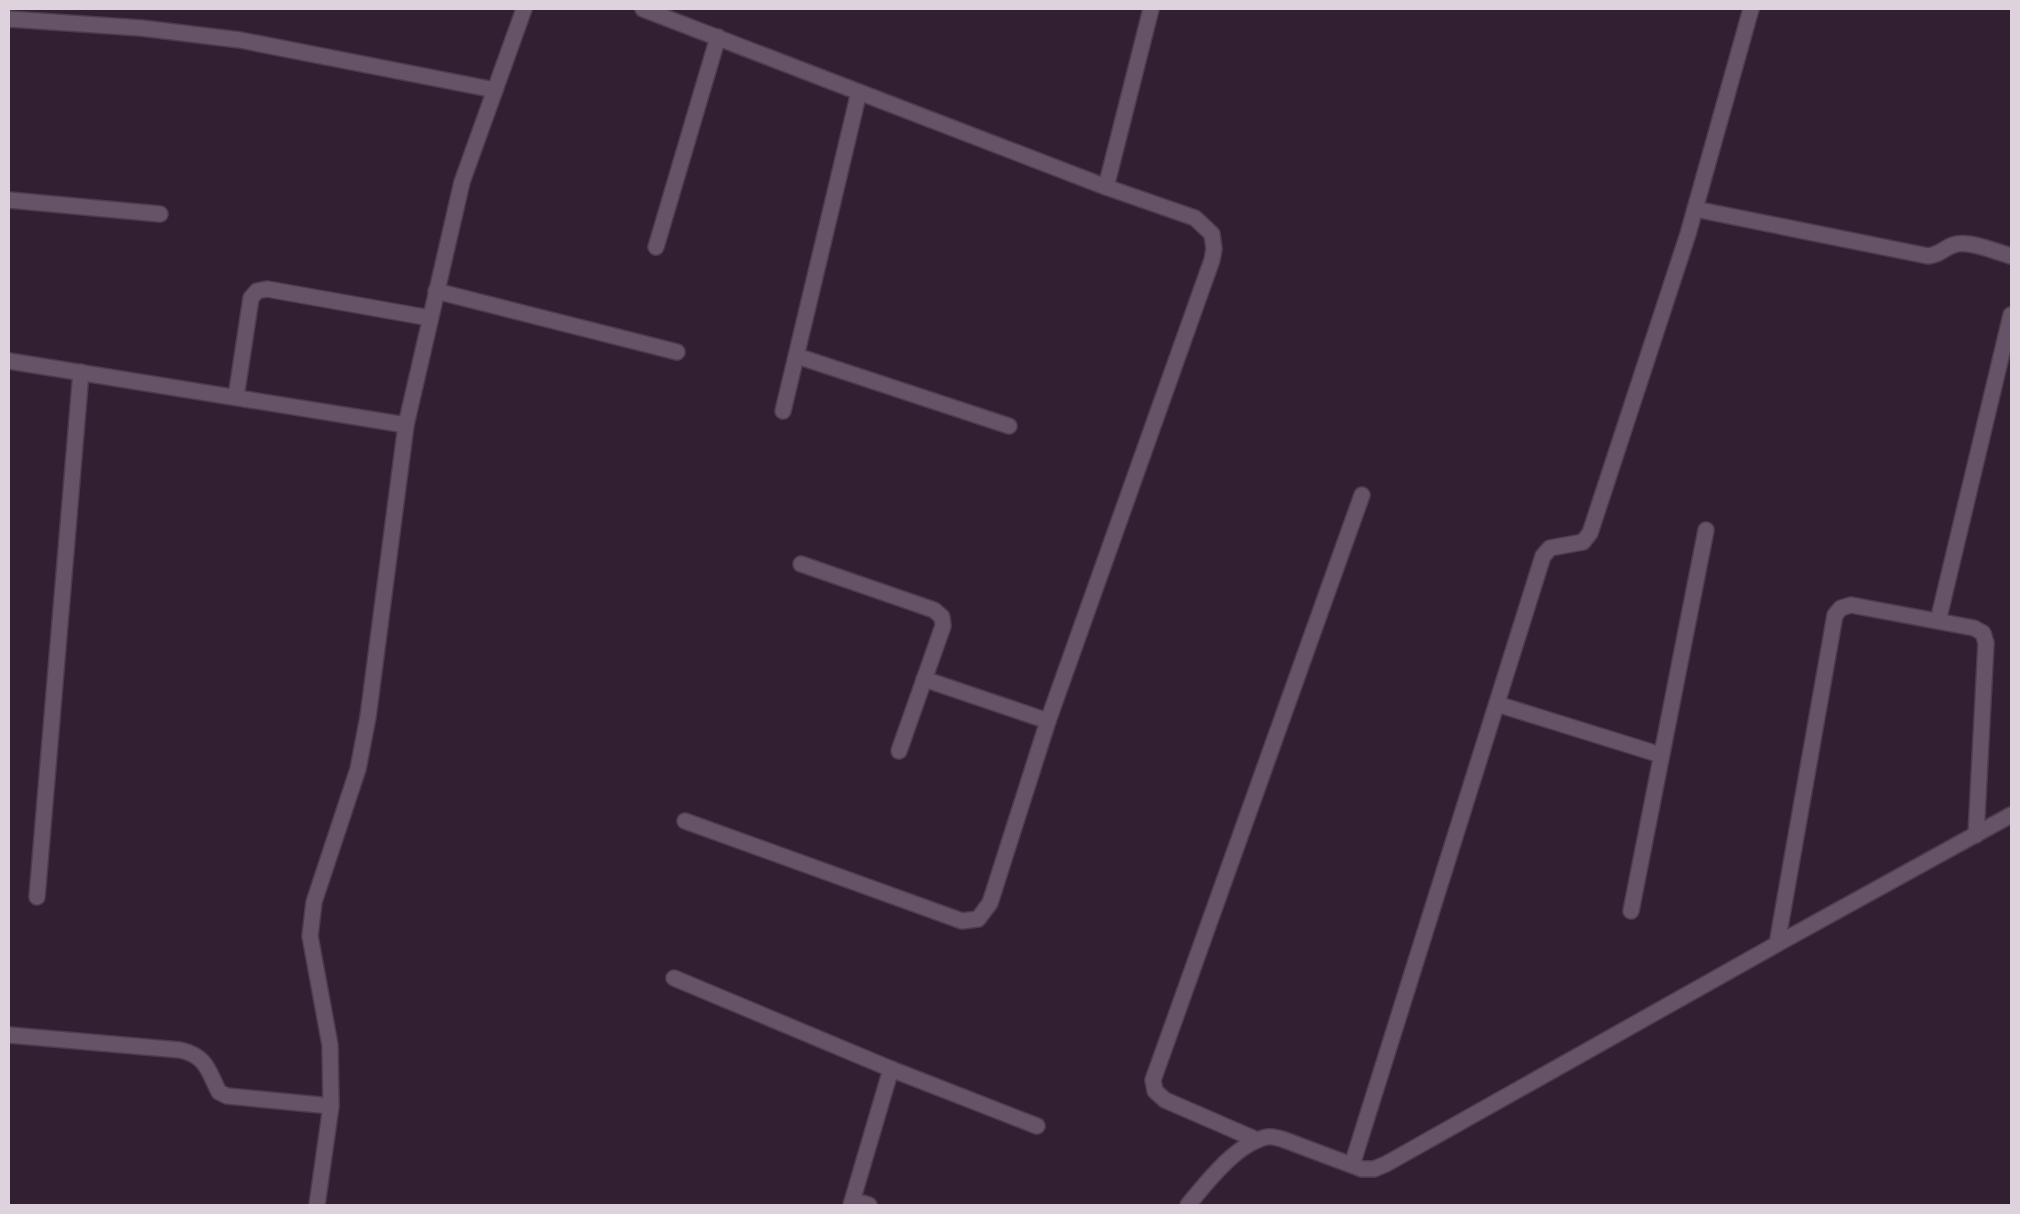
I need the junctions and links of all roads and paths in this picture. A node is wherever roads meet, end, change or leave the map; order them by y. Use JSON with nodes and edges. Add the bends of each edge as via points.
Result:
{"nodes":[{"id":1,"x":524,"y":9,"type":"edge"},
{"id":2,"x":643,"y":9,"type":"edge"},
{"id":3,"x":1151,"y":9,"type":"edge"},
{"id":4,"x":1751,"y":9,"type":"edge"},
{"id":5,"x":9,"y":19,"type":"edge"},
{"id":6,"x":718,"y":37,"type":"junction"},
{"id":7,"x":495,"y":90,"type":"junction"},
{"id":8,"x":859,"y":92,"type":"junction"},
{"id":9,"x":1106,"y":187,"type":"junction"},
{"id":10,"x":9,"y":200,"type":"edge"},
{"id":11,"x":1694,"y":209,"type":"junction"},
{"id":12,"x":160,"y":214,"type":"dead end"},
{"id":13,"x":656,"y":247,"type":"dead end"},
{"id":14,"x":2011,"y":256,"type":"edge"},
{"id":15,"x":436,"y":291,"type":"junction"},
{"id":16,"x":2011,"y":315,"type":"edge"},
{"id":17,"x":430,"y":318,"type":"junction"},
{"id":18,"x":677,"y":352,"type":"dead end"},
{"id":19,"x":797,"y":356,"type":"junction"},
{"id":20,"x":9,"y":361,"type":"edge"},
{"id":21,"x":81,"y":372,"type":"junction"},
{"id":22,"x":236,"y":398,"type":"junction"},
{"id":23,"x":783,"y":411,"type":"dead end"},
{"id":24,"x":406,"y":424,"type":"junction"},
{"id":25,"x":1009,"y":426,"type":"dead end"},
{"id":26,"x":1362,"y":495,"type":"dead end"},
{"id":27,"x":1706,"y":530,"type":"dead end"},
{"id":28,"x":801,"y":564,"type":"dead end"},
{"id":29,"x":1938,"y":621,"type":"junction"},
{"id":30,"x":924,"y":679,"type":"junction"},
{"id":31,"x":1497,"y":704,"type":"junction"},
{"id":32,"x":1048,"y":721,"type":"junction"},
{"id":33,"x":899,"y":751,"type":"dead end"},
{"id":34,"x":1661,"y":755,"type":"junction"},
{"id":35,"x":2011,"y":815,"type":"edge"},
{"id":36,"x":685,"y":821,"type":"dead end"},
{"id":37,"x":1976,"y":835,"type":"junction"},
{"id":38,"x":37,"y":897,"type":"dead end"},
{"id":39,"x":1630,"y":911,"type":"dead end"},
{"id":40,"x":1777,"y":944,"type":"junction"},
{"id":41,"x":674,"y":978,"type":"dead end"},
{"id":42,"x":9,"y":1035,"type":"edge"},
{"id":43,"x":890,"y":1069,"type":"junction"},
{"id":44,"x":331,"y":1106,"type":"junction"},
{"id":45,"x":1037,"y":1126,"type":"dead end"},
{"id":46,"x":1257,"y":1140,"type":"junction"},
{"id":47,"x":1352,"y":1165,"type":"junction"},
{"id":48,"x":317,"y":1205,"type":"edge"},
{"id":49,"x":851,"y":1205,"type":"edge"},
{"id":50,"x":869,"y":1205,"type":"edge"},
{"id":51,"x":1188,"y":1205,"type":"edge"}],
"edges":[{"from":1,"to":7,"type":"street"},
{"from":2,"to":6,"type":"street"},
{"from":3,"to":9,"type":"street"},
{"from":4,"to":11,"type":"street"},
{"from":5,"to":7,"type":"street","via":[[142,28],[240,40]]},
{"from":6,"to":8,"type":"street"},
{"from":6,"to":13,"type":"street"},
{"from":7,"to":15,"type":"street","via":[[462,182]]},
{"from":8,"to":9,"type":"street"},
{"from":8,"to":19,"type":"street"},
{"from":9,"to":32,"type":"street","via":[[1195,218],[1212,234],[1214,249]]},
{"from":10,"to":12,"type":"street"},
{"from":11,"to":14,"type":"street","via":[[1928,256],[1966,244]]},
{"from":11,"to":31,"type":"street","via":[[1590,533],[1583,542],[1550,548],[1543,556]]},
{"from":15,"to":17,"type":"street"},
{"from":15,"to":18,"type":"street"},
{"from":16,"to":29,"type":"street"},
{"from":17,"to":22,"type":"street","via":[[267,289],[257,291],[251,298]]},
{"from":17,"to":24,"type":"street"},
{"from":19,"to":23,"type":"street"},
{"from":19,"to":25,"type":"street"},
{"from":20,"to":21,"type":"street"},
{"from":21,"to":22,"type":"street"},
{"from":21,"to":38,"type":"street"},
{"from":22,"to":24,"type":"street"},
{"from":24,"to":44,"type":"street","via":[[368,717],[358,769],[314,902],[310,936],[330,1045]]},
{"from":26,"to":46,"type":"street","via":[[1153,1080],[1155,1092],[1165,1100]]},
{"from":27,"to":34,"type":"street"},
{"from":28,"to":30,"type":"street","via":[[938,613],[943,626]]},
{"from":29,"to":37,"type":"street","via":[[1974,628],[1984,633],[1986,643]]},
{"from":29,"to":40,"type":"street","via":[[1851,605],[1835,615]]},
{"from":30,"to":32,"type":"street"},
{"from":30,"to":33,"type":"street"},
{"from":31,"to":34,"type":"street"},
{"from":31,"to":47,"type":"street"},
{"from":32,"to":36,"type":"street","via":[[990,902],[978,919],[962,921]]},
{"from":34,"to":39,"type":"street"},
{"from":35,"to":37,"type":"street"},
{"from":37,"to":40,"type":"street"},
{"from":40,"to":47,"type":"street","via":[[1386,1164],[1374,1169]]},
{"from":41,"to":43,"type":"street"},
{"from":42,"to":44,"type":"street","via":[[180,1050],[201,1059],[219,1092],[227,1096]]},
{"from":43,"to":45,"type":"street"},
{"from":43,"to":49,"type":"street"},
{"from":44,"to":48,"type":"street"},
{"from":46,"to":47,"type":"street","via":[[1269,1137],[1282,1139]]},
{"from":46,"to":51,"type":"street","via":[[1246,1145],[1212,1177]]},
{"from":49,"to":50,"type":"street"}]}
